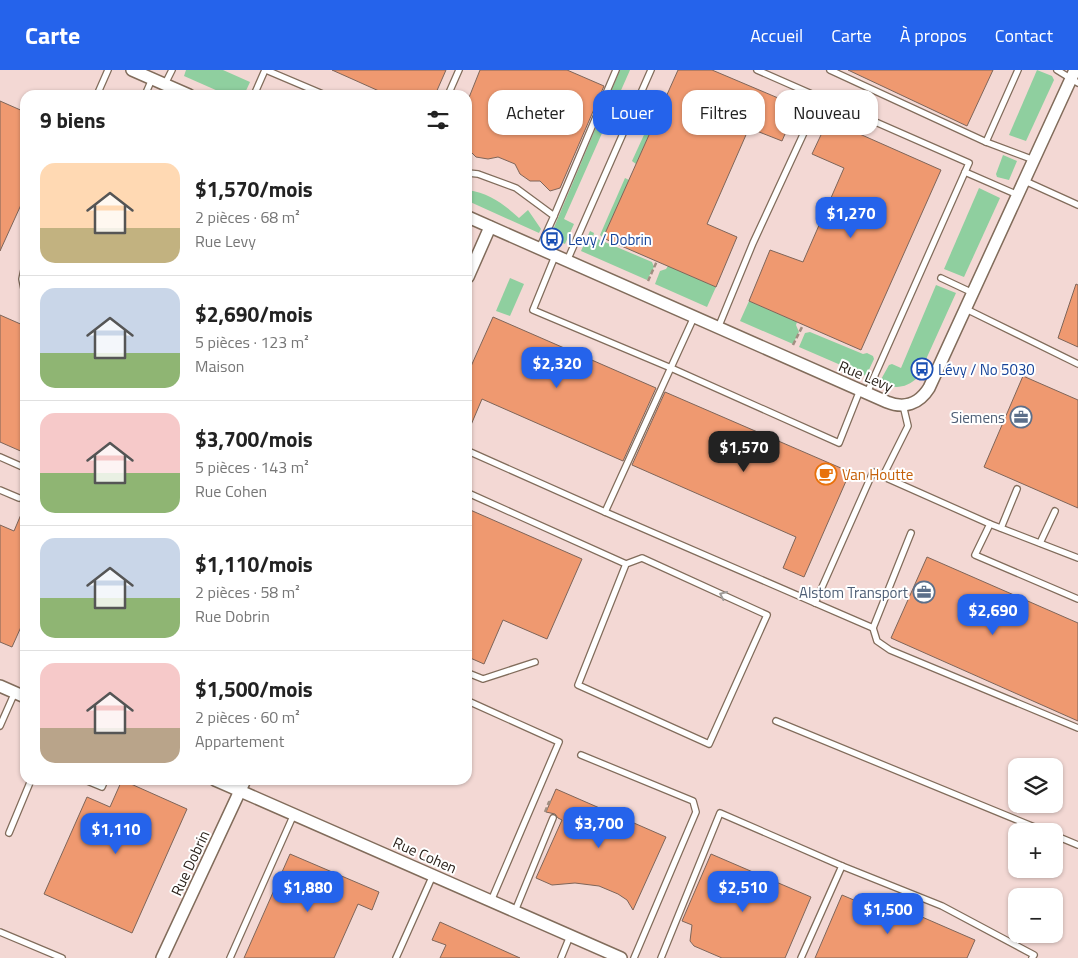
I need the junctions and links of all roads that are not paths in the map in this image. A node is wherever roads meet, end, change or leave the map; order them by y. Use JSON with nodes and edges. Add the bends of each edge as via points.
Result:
{"nodes":[{"id":1,"x":108,"y":70,"type":"edge"},
{"id":2,"x":132,"y":70,"type":"edge"},
{"id":3,"x":172,"y":70,"type":"edge"},
{"id":4,"x":266,"y":70,"type":"edge"},
{"id":5,"x":459,"y":70,"type":"edge"},
{"id":6,"x":616,"y":70,"type":"edge"},
{"id":7,"x":652,"y":70,"type":"edge"},
{"id":8,"x":757,"y":70,"type":"edge"},
{"id":9,"x":830,"y":70,"type":"edge"},
{"id":10,"x":1018,"y":70,"type":"edge"},
{"id":11,"x":1057,"y":70,"type":"edge"},
{"id":12,"x":1075,"y":77,"type":"edge"},
{"id":13,"x":152,"y":79,"type":"junction"},
{"id":14,"x":165,"y":84,"type":"junction"},
{"id":15,"x":99,"y":90,"type":"edge"},
{"id":16,"x":147,"y":90,"type":"edge"},
{"id":17,"x":178,"y":90,"type":"edge"},
{"id":18,"x":256,"y":90,"type":"edge"},
{"id":19,"x":313,"y":90,"type":"edge"},
{"id":20,"x":450,"y":90,"type":"edge"},
{"id":21,"x":802,"y":90,"type":"edge"},
{"id":22,"x":878,"y":123,"type":"edge"},
{"id":23,"x":803,"y":135,"type":"edge"},
{"id":24,"x":986,"y":142,"type":"junction"},
{"id":25,"x":1034,"y":160,"type":"junction"},
{"id":26,"x":965,"y":172,"type":"junction"},
{"id":27,"x":472,"y":173,"type":"edge"},
{"id":28,"x":1025,"y":181,"type":"junction"},
{"id":29,"x":1018,"y":195,"type":"junction"},
{"id":30,"x":1078,"y":205,"type":"edge"},
{"id":31,"x":554,"y":216,"type":"junction"},
{"id":32,"x":472,"y":219,"type":"edge"},
{"id":33,"x":490,"y":227,"type":"junction"},
{"id":34,"x":539,"y":249,"type":"junction"},
{"id":35,"x":555,"y":256,"type":"junction"},
{"id":36,"x":567,"y":261,"type":"junction"},
{"id":37,"x":472,"y":268,"type":"edge"},
{"id":38,"x":941,"y":278,"type":"dead end"},
{"id":39,"x":973,"y":293,"type":"junction"},
{"id":40,"x":966,"y":309,"type":"junction"},
{"id":41,"x":694,"y":317,"type":"junction"},
{"id":42,"x":718,"y":328,"type":"junction"},
{"id":43,"x":1078,"y":364,"type":"edge"},
{"id":44,"x":671,"y":368,"type":"junction"},
{"id":45,"x":864,"y":392,"type":"junction"},
{"id":46,"x":904,"y":405,"type":"junction"},
{"id":47,"x":472,"y":453,"type":"edge"},
{"id":48,"x":0,"y":457,"type":"edge"},
{"id":49,"x":20,"y":466,"type":"edge"},
{"id":50,"x":883,"y":476,"type":"junction"},
{"id":51,"x":1017,"y":489,"type":"dead end"},
{"id":52,"x":0,"y":490,"type":"edge"},
{"id":53,"x":472,"y":495,"type":"edge"},
{"id":54,"x":20,"y":498,"type":"dead end"},
{"id":55,"x":1056,"y":511,"type":"dead end"},
{"id":56,"x":605,"y":512,"type":"junction"},
{"id":57,"x":990,"y":524,"type":"junction"},
{"id":58,"x":1001,"y":528,"type":"junction"},
{"id":59,"x":911,"y":534,"type":"dead end"},
{"id":60,"x":1040,"y":543,"type":"junction"},
{"id":61,"x":1078,"y":558,"type":"edge"},
{"id":62,"x":626,"y":564,"type":"junction"},
{"id":63,"x":1078,"y":599,"type":"edge"},
{"id":64,"x":815,"y":603,"type":"junction"},
{"id":65,"x":873,"y":628,"type":"junction"},
{"id":66,"x":535,"y":662,"type":"dead end"},
{"id":67,"x":472,"y":674,"type":"edge"},
{"id":68,"x":0,"y":686,"type":"edge"},
{"id":69,"x":20,"y":694,"type":"edge"},
{"id":70,"x":472,"y":703,"type":"edge"},
{"id":71,"x":776,"y":721,"type":"dead end"},
{"id":72,"x":0,"y":726,"type":"edge"},
{"id":73,"x":1078,"y":728,"type":"edge"},
{"id":74,"x":581,"y":755,"type":"dead end"},
{"id":75,"x":29,"y":785,"type":"edge"},
{"id":76,"x":242,"y":785,"type":"edge"},
{"id":77,"x":294,"y":814,"type":"junction"},
{"id":78,"x":553,"y":818,"type":"dead end"},
{"id":79,"x":1025,"y":823,"type":"edge"},
{"id":80,"x":9,"y":833,"type":"dead end"},
{"id":81,"x":1063,"y":839,"type":"edge"},
{"id":82,"x":1078,"y":845,"type":"edge"},
{"id":83,"x":842,"y":866,"type":"junction"},
{"id":84,"x":433,"y":875,"type":"junction"},
{"id":85,"x":491,"y":900,"type":"junction"},
{"id":86,"x":515,"y":911,"type":"junction"},
{"id":87,"x":0,"y":932,"type":"edge"},
{"id":88,"x":570,"y":936,"type":"junction"},
{"id":89,"x":62,"y":958,"type":"edge"},
{"id":90,"x":162,"y":958,"type":"edge"},
{"id":91,"x":230,"y":958,"type":"edge"},
{"id":92,"x":396,"y":958,"type":"edge"},
{"id":93,"x":561,"y":958,"type":"edge"},
{"id":94,"x":621,"y":958,"type":"edge"},
{"id":95,"x":634,"y":958,"type":"edge"},
{"id":96,"x":661,"y":958,"type":"edge"},
{"id":97,"x":801,"y":958,"type":"edge"},
{"id":98,"x":1032,"y":958,"type":"edge"}],
"edges":[{"from":1,"to":15,"type":"lane"},
{"from":2,"to":13,"type":"street"},
{"from":3,"to":14,"type":"lane"},
{"from":4,"to":18,"type":"lane"},
{"from":4,"to":19,"type":"lane"},
{"from":5,"to":20,"type":"lane"},
{"from":6,"to":31,"type":"lane"},
{"from":7,"to":36,"type":"lane"},
{"from":8,"to":21,"type":"lane"},
{"from":9,"to":24,"type":"lane"},
{"from":10,"to":24,"type":"lane"},
{"from":11,"to":12,"type":"lane"},
{"from":12,"to":25,"type":"street","name":"Rue Levy"},
{"from":13,"to":14,"type":"street"},
{"from":13,"to":16,"type":"lane"},
{"from":14,"to":17,"type":"street"},
{"from":22,"to":26,"type":"lane","via":[[969,163]]},
{"from":23,"to":42,"type":"lane"},
{"from":24,"to":25,"type":"lane"},
{"from":25,"to":28,"type":"street","name":"Rue Levy"},
{"from":26,"to":29,"type":"lane"},
{"from":26,"to":45,"type":"lane"},
{"from":27,"to":31,"type":"lane","via":[[516,188]]},
{"from":28,"to":29,"type":"street","name":"Rue Levy"},
{"from":28,"to":30,"type":"lane"},
{"from":29,"to":39,"type":"street","name":"Rue Levy"},
{"from":31,"to":34,"type":"lane"},
{"from":32,"to":33,"type":"street","name":"Rue Levy"},
{"from":33,"to":34,"type":"street","name":"Rue Levy"},
{"from":33,"to":37,"type":"street"},
{"from":34,"to":35,"type":"street","name":"Rue Levy"},
{"from":35,"to":36,"type":"street","name":"Rue Levy"},
{"from":35,"to":44,"type":"lane","via":[[533,310]]},
{"from":36,"to":41,"type":"street","name":"Rue Levy"},
{"from":38,"to":39,"type":"lane"},
{"from":39,"to":40,"type":"street","name":"Rue Levy"},
{"from":40,"to":43,"type":"lane"},
{"from":40,"to":46,"type":"street","name":"Rue Levy","via":[[926,393],[918,401]]},
{"from":41,"to":42,"type":"street","name":"Rue Levy"},
{"from":41,"to":44,"type":"lane"},
{"from":42,"to":45,"type":"street","name":"Rue Levy"},
{"from":44,"to":45,"type":"lane","via":[[839,443]]},
{"from":44,"to":56,"type":"lane"},
{"from":45,"to":46,"type":"street","name":"Rue Levy"},
{"from":46,"to":50,"type":"lane","via":[[908,426]]},
{"from":47,"to":56,"type":"lane"},
{"from":48,"to":49,"type":"lane"},
{"from":50,"to":57,"type":"lane"},
{"from":50,"to":64,"type":"lane","via":[[873,472]]},
{"from":51,"to":58,"type":"lane"},
{"from":52,"to":54,"type":"lane"},
{"from":53,"to":62,"type":"lane"},
{"from":55,"to":60,"type":"lane"},
{"from":56,"to":64,"type":"lane"},
{"from":57,"to":58,"type":"lane"},
{"from":57,"to":63,"type":"lane","via":[[975,555]]},
{"from":58,"to":60,"type":"lane"},
{"from":59,"to":65,"type":"lane"},
{"from":60,"to":61,"type":"lane"},
{"from":62,"to":62,"type":"lane","one_way":true,"via":[[578,685],[709,744],[767,615],[642,558]]},
{"from":64,"to":65,"type":"lane"},
{"from":65,"to":73,"type":"lane","via":[[878,641],[890,650]]},
{"from":66,"to":67,"type":"lane","via":[[483,679]]},
{"from":68,"to":69,"type":"street"},
{"from":69,"to":72,"type":"lane"},
{"from":70,"to":85,"type":"lane","via":[[559,742]]},
{"from":71,"to":79,"type":"lane"},
{"from":74,"to":95,"type":"lane","via":[[693,801],[696,812]]},
{"from":75,"to":80,"type":"lane"},
{"from":76,"to":77,"type":"street","name":"Rue Cohen"},
{"from":76,"to":90,"type":"street","name":"Rue Dobrin"},
{"from":77,"to":84,"type":"street","name":"Rue Cohen"},
{"from":77,"to":91,"type":"lane"},
{"from":78,"to":86,"type":"lane"},
{"from":81,"to":82,"type":"lane"},
{"from":83,"to":96,"type":"lane","via":[[720,813]]},
{"from":83,"to":97,"type":"lane"},
{"from":83,"to":98,"type":"lane","via":[[942,906],[1034,955]]},
{"from":84,"to":85,"type":"street","name":"Rue Cohen"},
{"from":84,"to":92,"type":"lane"},
{"from":85,"to":86,"type":"street","name":"Rue Cohen"},
{"from":86,"to":88,"type":"street","name":"Rue Cohen"},
{"from":87,"to":89,"type":"lane"},
{"from":88,"to":93,"type":"lane"},
{"from":88,"to":94,"type":"street","name":"Rue Cohen"}]}
